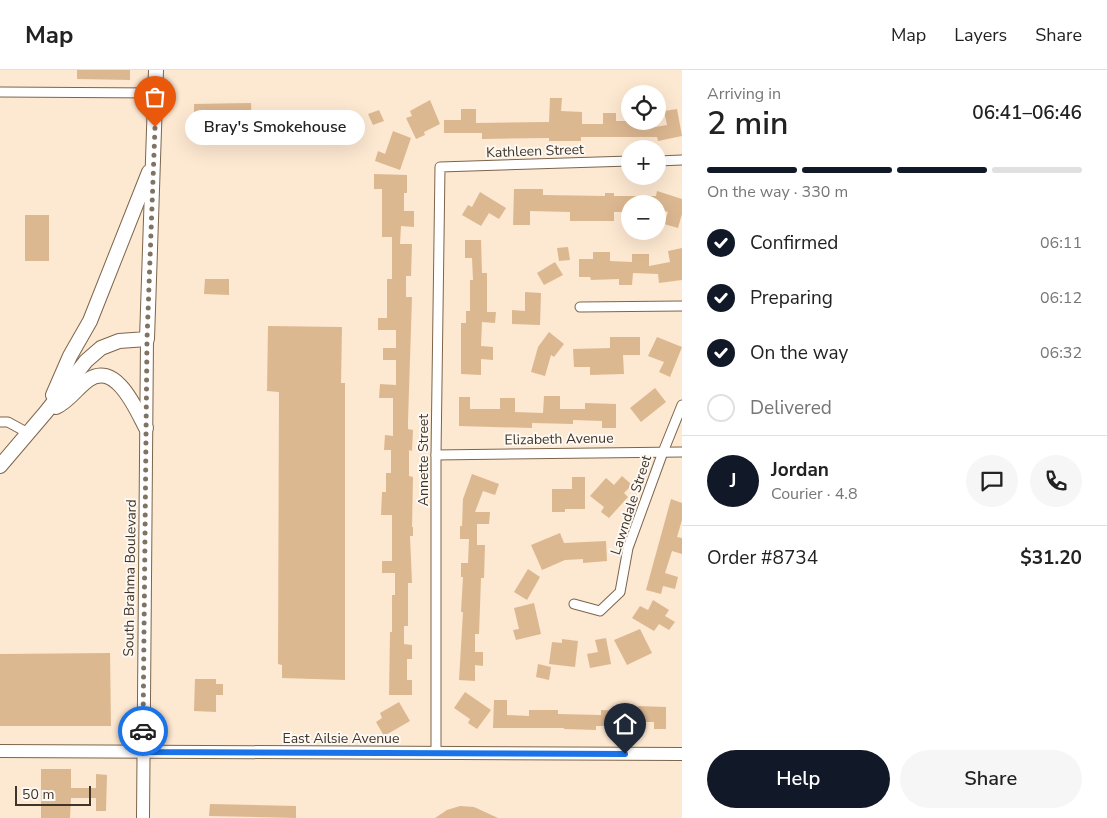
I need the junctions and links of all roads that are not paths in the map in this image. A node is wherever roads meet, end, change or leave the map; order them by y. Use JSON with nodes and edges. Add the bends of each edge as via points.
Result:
{"nodes":[{"id":1,"x":156,"y":70,"type":"edge"},
{"id":2,"x":0,"y":92,"type":"edge"},
{"id":3,"x":156,"y":93,"type":"junction"},
{"id":4,"x":666,"y":160,"type":"edge"},
{"id":5,"x":682,"y":160,"type":"edge"},
{"id":6,"x":154,"y":161,"type":"junction"},
{"id":7,"x":621,"y":161,"type":"edge"},
{"id":8,"x":440,"y":168,"type":"joint"},
{"id":9,"x":682,"y":306,"type":"edge"},
{"id":10,"x":580,"y":307,"type":"dead end"},
{"id":11,"x":147,"y":339,"type":"junction"},
{"id":12,"x":682,"y":404,"type":"edge"},
{"id":13,"x":46,"y":412,"type":"junction"},
{"id":14,"x":0,"y":422,"type":"edge"},
{"id":15,"x":146,"y":428,"type":"junction"},
{"id":16,"x":28,"y":434,"type":"junction"},
{"id":17,"x":663,"y":452,"type":"junction"},
{"id":18,"x":682,"y":452,"type":"edge"},
{"id":19,"x":436,"y":455,"type":"junction"},
{"id":20,"x":0,"y":466,"type":"edge"},
{"id":21,"x":574,"y":604,"type":"dead end"},
{"id":22,"x":0,"y":751,"type":"edge"},
{"id":23,"x":143,"y":752,"type":"junction"},
{"id":24,"x":436,"y":753,"type":"junction"},
{"id":25,"x":682,"y":754,"type":"edge"},
{"id":26,"x":143,"y":818,"type":"edge"}],
"edges":[{"from":1,"to":3,"type":"main road"},
{"from":2,"to":3,"type":"street"},
{"from":3,"to":6,"type":"main road"},
{"from":4,"to":5,"type":"street"},
{"from":6,"to":11,"type":"main road"},
{"from":6,"to":13,"type":"main road","via":[[90,321],[70,356]]},
{"from":7,"to":8,"type":"street","name":"Kathleen Street"},
{"from":8,"to":19,"type":"street","name":"Annette Street"},
{"from":9,"to":10,"type":"street"},
{"from":11,"to":13,"type":"main road","via":[[119,341],[101,348],[86,361]]},
{"from":11,"to":15,"type":"street","name":"South Brahma Boulevard"},
{"from":12,"to":17,"type":"street","name":"Lawndale Street"},
{"from":13,"to":15,"type":"main road","via":[[63,404],[91,378],[102,376],[112,378],[128,394]]},
{"from":13,"to":16,"type":"main road"},
{"from":14,"to":16,"type":"street","via":[[8,422]]},
{"from":15,"to":23,"type":"street","name":"South Brahma Boulevard"},
{"from":16,"to":20,"type":"main road"},
{"from":17,"to":18,"type":"street","name":"Elizabeth Avenue"},
{"from":17,"to":19,"type":"street","name":"Elizabeth Avenue"},
{"from":17,"to":21,"type":"street","name":"Lawndale Street","via":[[628,548],[620,592],[600,611]]},
{"from":19,"to":24,"type":"street","name":"Annette Street"},
{"from":22,"to":23,"type":"street","name":"East Ailsie Avenue"},
{"from":23,"to":24,"type":"street","name":"East Ailsie Avenue"},
{"from":23,"to":26,"type":"street","name":"South Brahma Boulevard"},
{"from":24,"to":25,"type":"street","name":"East Ailsie Avenue"}]}
